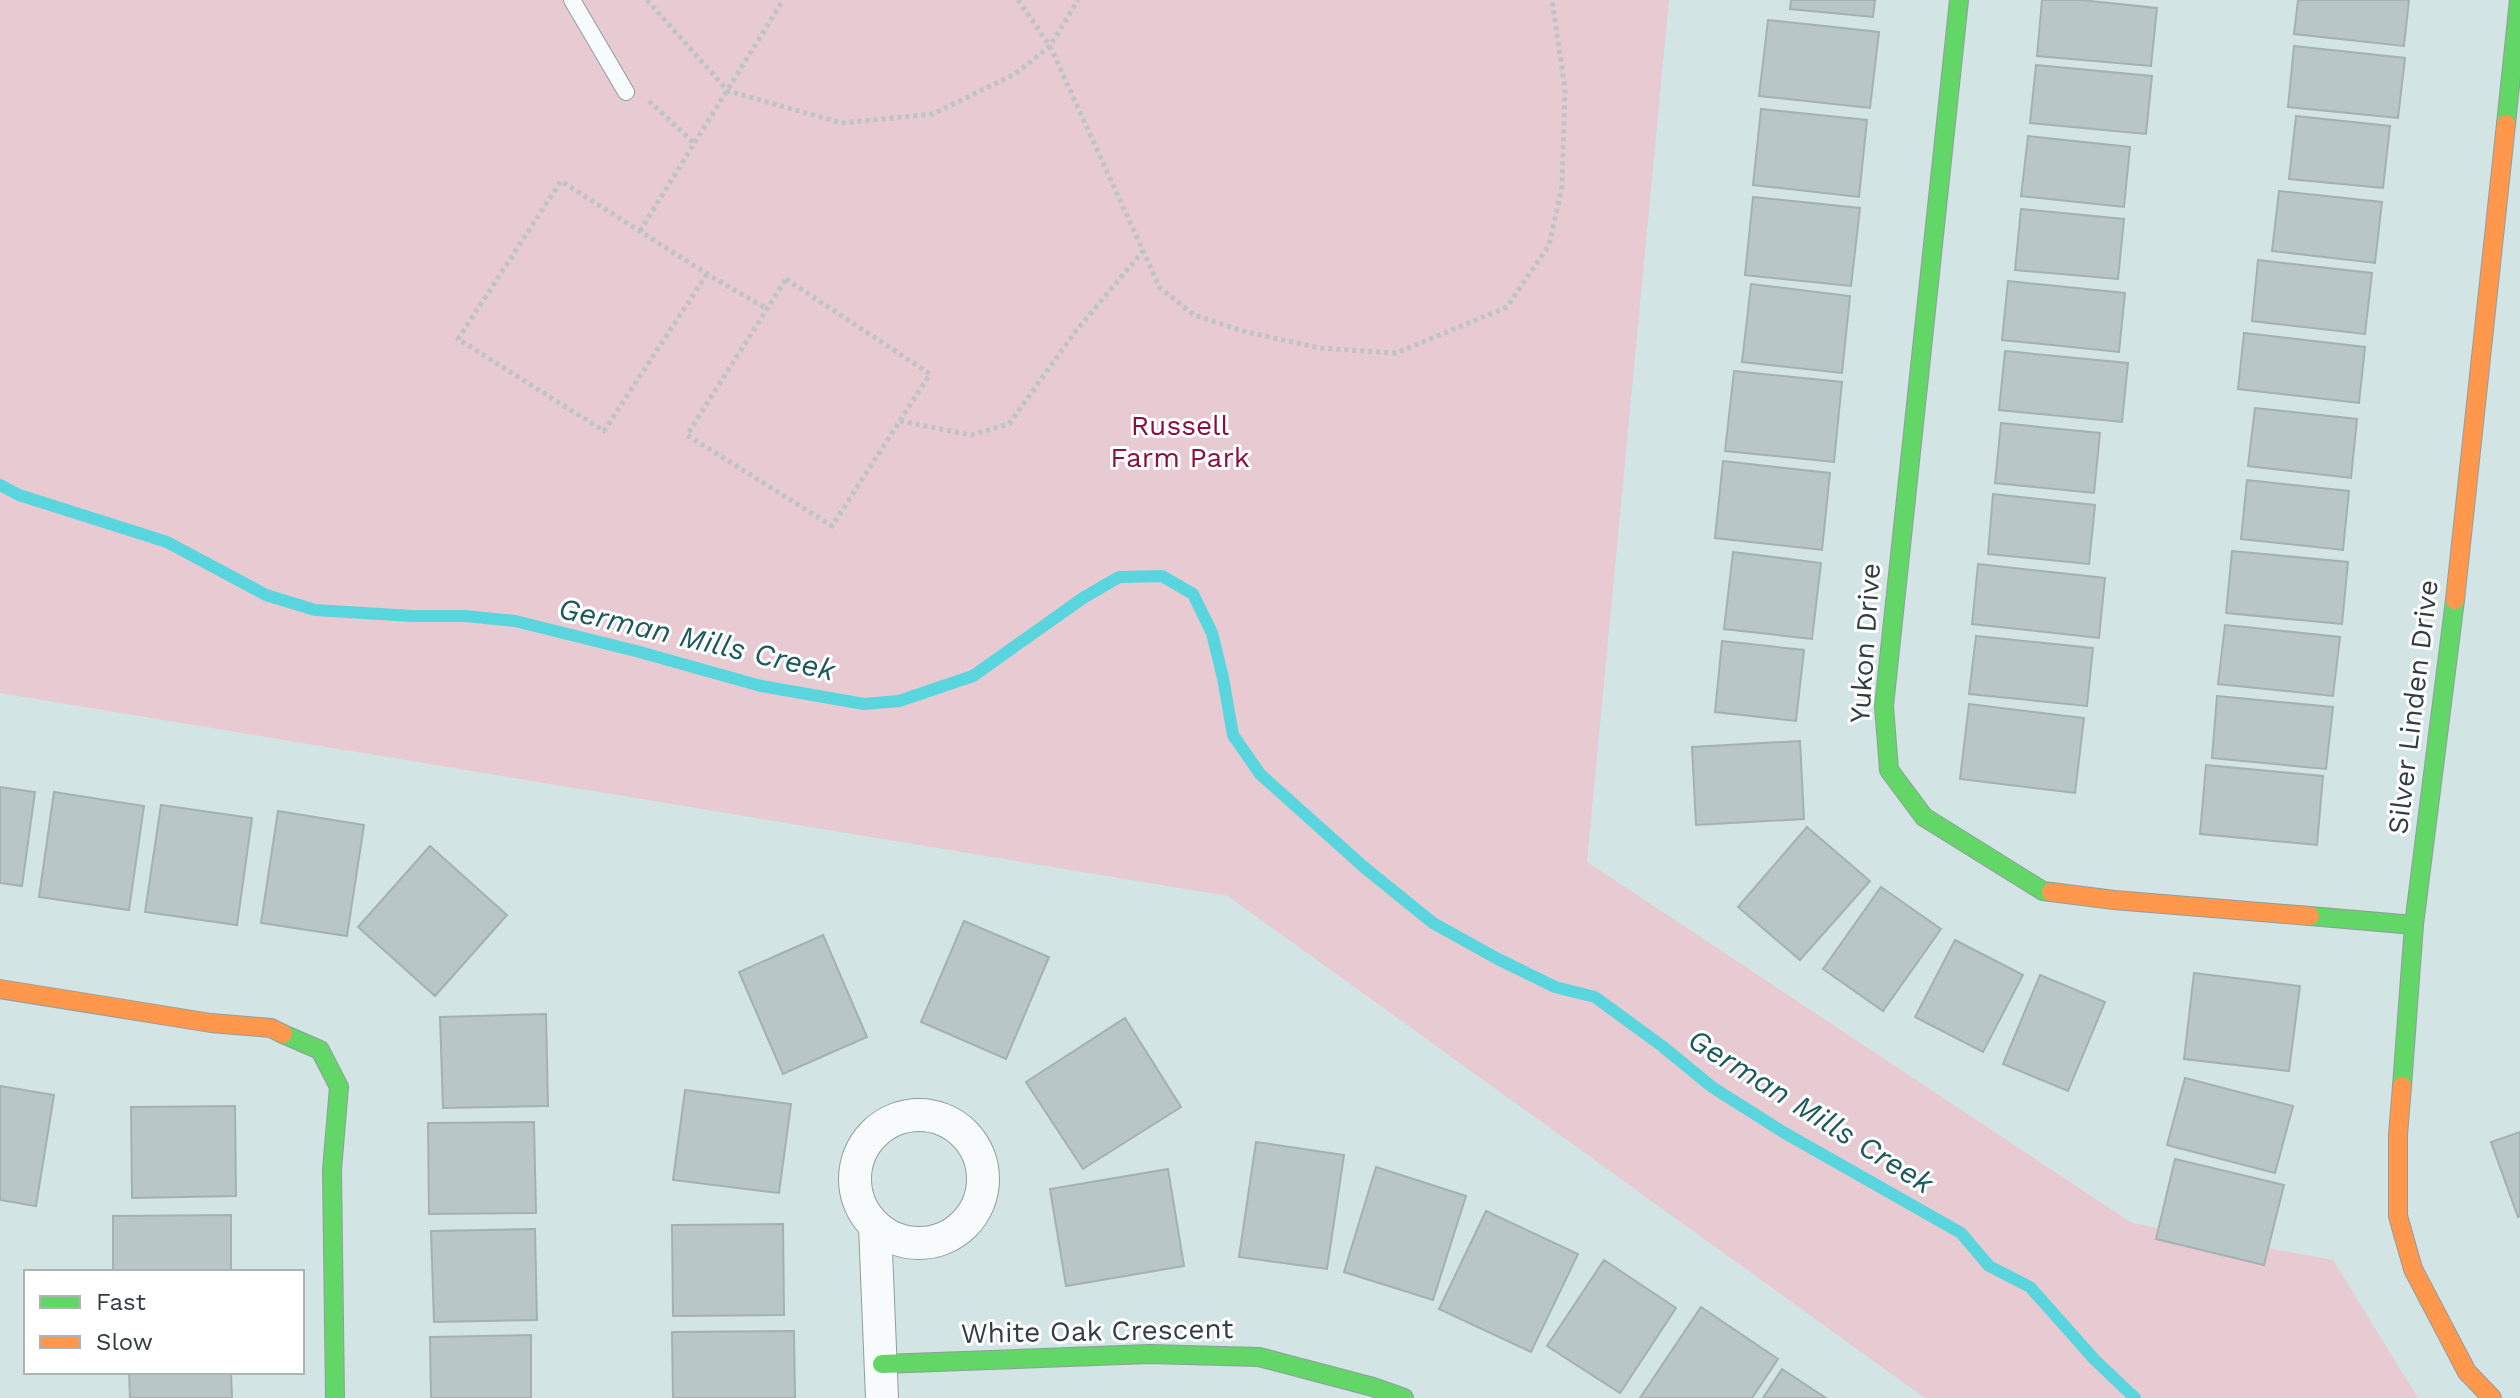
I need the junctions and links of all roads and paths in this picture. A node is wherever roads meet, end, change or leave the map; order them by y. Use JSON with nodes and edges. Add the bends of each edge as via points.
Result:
{"nodes":[{"id":1,"x":572,"y":0,"type":"edge"},
{"id":2,"x":647,"y":0,"type":"edge"},
{"id":3,"x":783,"y":0,"type":"edge"},
{"id":4,"x":1018,"y":0,"type":"edge"},
{"id":5,"x":1078,"y":0,"type":"edge"},
{"id":6,"x":1552,"y":0,"type":"edge"},
{"id":7,"x":1959,"y":0,"type":"edge"},
{"id":8,"x":2519,"y":0,"type":"edge"},
{"id":9,"x":1050,"y":46,"type":"junction"},
{"id":10,"x":728,"y":91,"type":"junction"},
{"id":11,"x":626,"y":92,"type":"dead end"},
{"id":12,"x":644,"y":96,"type":"dead end"},
{"id":13,"x":695,"y":144,"type":"junction"},
{"id":14,"x":640,"y":231,"type":"junction"},
{"id":15,"x":1143,"y":251,"type":"junction"},
{"id":16,"x":707,"y":274,"type":"junction"},
{"id":17,"x":767,"y":309,"type":"junction"},
{"id":18,"x":900,"y":421,"type":"junction"},
{"id":19,"x":2414,"y":925,"type":"junction"},
{"id":20,"x":0,"y":989,"type":"edge"},
{"id":21,"x":875,"y":1226,"type":"junction"},
{"id":22,"x":882,"y":1364,"type":"junction"},
{"id":23,"x":335,"y":1398,"type":"edge"},
{"id":24,"x":882,"y":1398,"type":"edge"},
{"id":25,"x":1404,"y":1398,"type":"edge"},
{"id":26,"x":2492,"y":1398,"type":"edge"}],
"edges":[{"from":1,"to":11,"type":"lane"},
{"from":2,"to":10,"type":"path"},
{"from":3,"to":10,"type":"path"},
{"from":4,"to":9,"type":"path"},
{"from":5,"to":9,"type":"path"},
{"from":6,"to":15,"type":"path","via":[[1565,89],[1562,187],[1549,245],[1507,307],[1396,353],[1319,348],[1194,315],[1160,288]]},
{"from":7,"to":19,"type":"street","name":"Yukon Drive","via":[[1884,706],[1889,770],[1924,817],[2043,891]]},
{"from":8,"to":19,"type":"street","name":"Silver Linden Drive","via":[[2447,676]]},
{"from":9,"to":10,"type":"path","via":[[1015,74],[933,114],[842,123]]},
{"from":9,"to":15,"type":"path"},
{"from":10,"to":13,"type":"path"},
{"from":12,"to":13,"type":"path"},
{"from":13,"to":14,"type":"path"},
{"from":14,"to":16,"type":"path"},
{"from":14,"to":16,"type":"path","via":[[561,181],[458,339],[604,431]]},
{"from":15,"to":18,"type":"path","via":[[1075,332],[1009,424],[971,435]]},
{"from":16,"to":17,"type":"path"},
{"from":17,"to":18,"type":"path","via":[[786,279],[930,374]]},
{"from":17,"to":18,"type":"path","via":[[687,435],[832,526]]},
{"from":19,"to":26,"type":"street","name":"Silver Linden Drive","via":[[2398,1135],[2398,1216],[2413,1269],[2467,1372]]},
{"from":20,"to":23,"type":"street","via":[[271,1028],[320,1050],[339,1087],[332,1170]]},
{"from":21,"to":21,"type":"street","via":[[858,1201],[854,1180],[867,1140],[901,1117],[943,1119],[961,1131],[975,1147],[983,1188],[963,1226],[925,1243],[901,1241]]},
{"from":21,"to":22,"type":"street"},
{"from":22,"to":24,"type":"street"},
{"from":22,"to":25,"type":"street","name":"White Oak Crescent","via":[[1149,1354],[1259,1357]]}]}
